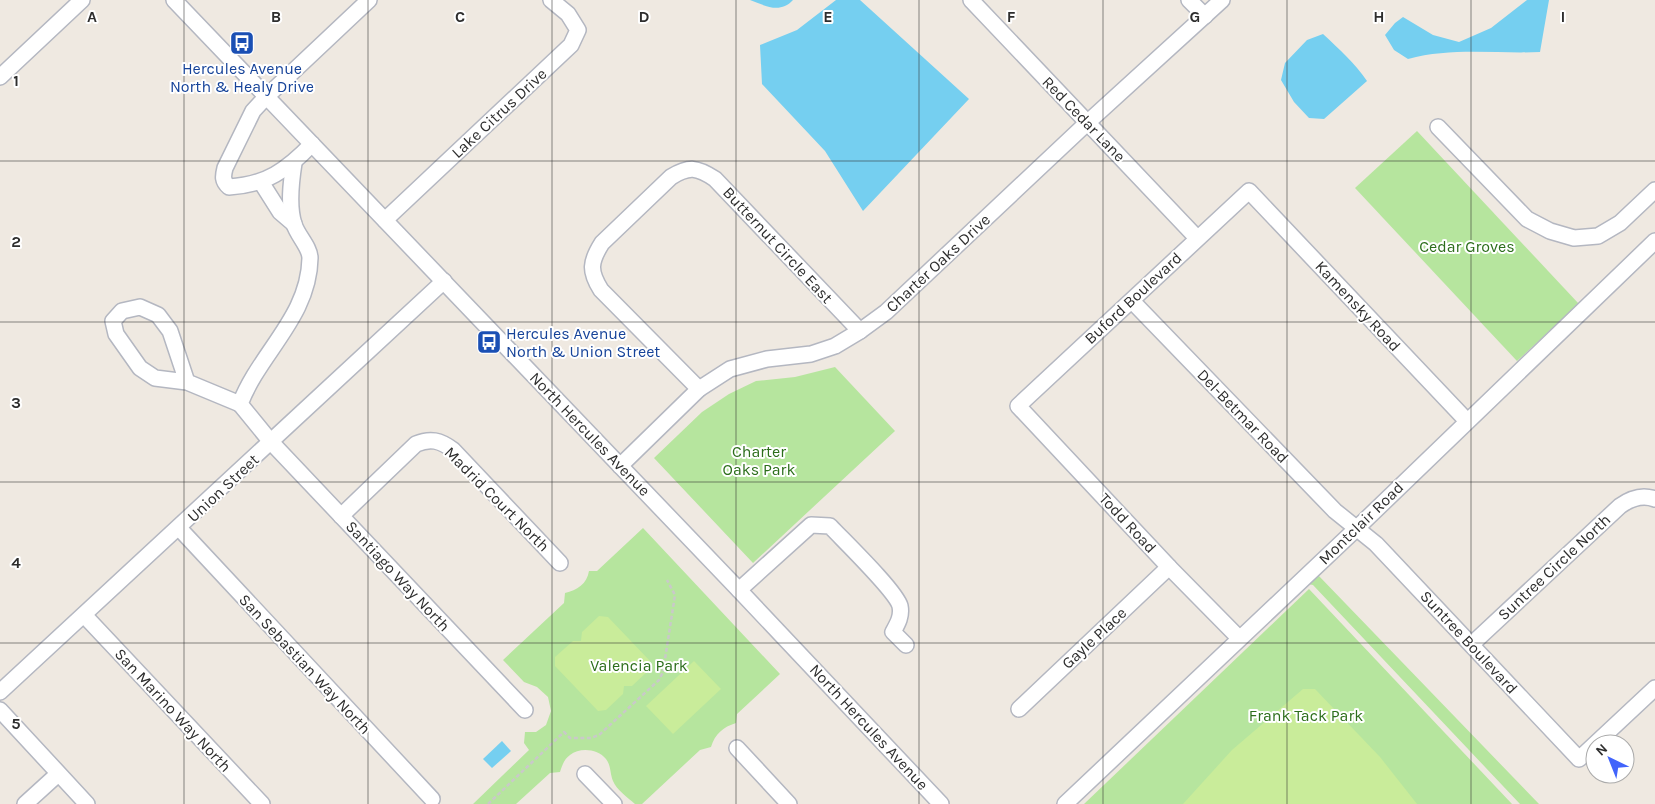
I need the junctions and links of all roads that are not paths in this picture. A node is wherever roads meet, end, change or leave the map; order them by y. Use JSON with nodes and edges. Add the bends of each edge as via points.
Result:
{"nodes":[{"id":1,"x":82,"y":0,"type":"edge"},
{"id":2,"x":174,"y":0,"type":"edge"},
{"id":3,"x":369,"y":0,"type":"edge"},
{"id":4,"x":551,"y":0,"type":"edge"},
{"id":5,"x":971,"y":0,"type":"edge"},
{"id":6,"x":1189,"y":0,"type":"edge"},
{"id":7,"x":1222,"y":0,"type":"edge"},
{"id":8,"x":1205,"y":16,"type":"junction"},
{"id":9,"x":0,"y":77,"type":"edge"},
{"id":10,"x":266,"y":97,"type":"junction"},
{"id":11,"x":1087,"y":123,"type":"junction"},
{"id":12,"x":1438,"y":127,"type":"dead end"},
{"id":13,"x":312,"y":144,"type":"junction"},
{"id":14,"x":294,"y":164,"type":"junction"},
{"id":15,"x":261,"y":182,"type":"junction"},
{"id":16,"x":1655,"y":190,"type":"edge"},
{"id":17,"x":1249,"y":191,"type":"joint"},
{"id":18,"x":385,"y":220,"type":"junction"},
{"id":19,"x":294,"y":224,"type":"junction"},
{"id":20,"x":1198,"y":238,"type":"junction"},
{"id":21,"x":1653,"y":248,"type":"edge"},
{"id":22,"x":444,"y":281,"type":"junction"},
{"id":23,"x":1132,"y":301,"type":"junction"},
{"id":24,"x":860,"y":331,"type":"junction"},
{"id":25,"x":187,"y":382,"type":"junction"},
{"id":26,"x":699,"y":390,"type":"junction"},
{"id":27,"x":240,"y":404,"type":"junction"},
{"id":28,"x":1018,"y":406,"type":"joint"},
{"id":29,"x":1467,"y":421,"type":"junction"},
{"id":30,"x":272,"y":442,"type":"junction"},
{"id":31,"x":620,"y":466,"type":"junction"},
{"id":32,"x":1648,"y":498,"type":"edge"},
{"id":33,"x":341,"y":516,"type":"junction"},
{"id":34,"x":179,"y":528,"type":"junction"},
{"id":35,"x":1356,"y":529,"type":"junction"},
{"id":36,"x":560,"y":563,"type":"dead end"},
{"id":37,"x":1169,"y":567,"type":"junction"},
{"id":38,"x":740,"y":590,"type":"junction"},
{"id":39,"x":84,"y":615,"type":"junction"},
{"id":40,"x":1239,"y":638,"type":"junction"},
{"id":41,"x":1472,"y":644,"type":"junction"},
{"id":42,"x":906,"y":645,"type":"dead end"},
{"id":43,"x":1655,"y":688,"type":"edge"},
{"id":44,"x":0,"y":692,"type":"edge"},
{"id":45,"x":1019,"y":709,"type":"dead end"},
{"id":46,"x":0,"y":710,"type":"edge"},
{"id":47,"x":525,"y":710,"type":"dead end"},
{"id":48,"x":737,"y":748,"type":"dead end"},
{"id":49,"x":58,"y":774,"type":"junction"},
{"id":50,"x":585,"y":774,"type":"dead end"},
{"id":51,"x":432,"y":799,"type":"dead end"},
{"id":52,"x":25,"y":804,"type":"edge"},
{"id":53,"x":87,"y":804,"type":"edge"},
{"id":54,"x":262,"y":804,"type":"edge"},
{"id":55,"x":614,"y":804,"type":"edge"},
{"id":56,"x":789,"y":804,"type":"edge"},
{"id":57,"x":941,"y":804,"type":"edge"},
{"id":58,"x":1065,"y":804,"type":"edge"}],
"edges":[{"from":1,"to":9,"type":"street"},
{"from":2,"to":10,"type":"street","name":"North Hercules Avenue"},
{"from":3,"to":10,"type":"street"},
{"from":4,"to":18,"type":"street","name":"Lake Citrus Drive","via":[[568,14],[578,30],[571,45]]},
{"from":5,"to":11,"type":"street","name":"Red Cedar Lane"},
{"from":6,"to":8,"type":"street"},
{"from":7,"to":8,"type":"street","name":"Charter Oaks Drive"},
{"from":8,"to":11,"type":"street","name":"Charter Oaks Drive"},
{"from":10,"to":13,"type":"street","name":"North Hercules Avenue"},
{"from":10,"to":15,"type":"street","via":[[253,111],[223,176],[229,187]]},
{"from":11,"to":20,"type":"street","name":"Red Cedar Lane"},
{"from":11,"to":24,"type":"street","name":"Charter Oaks Drive","via":[[886,312]]},
{"from":12,"to":16,"type":"street","via":[[1527,219],[1550,231],[1574,238],[1598,236],[1620,223]]},
{"from":13,"to":14,"type":"street"},
{"from":13,"to":18,"type":"street","name":"North Hercules Avenue"},
{"from":14,"to":15,"type":"street"},
{"from":14,"to":19,"type":"street","via":[[291,200]]},
{"from":15,"to":19,"type":"street","via":[[280,212]]},
{"from":17,"to":20,"type":"street","name":"Buford Boulevard"},
{"from":17,"to":29,"type":"street","name":"Kamensky Road"},
{"from":18,"to":22,"type":"street","name":"North Hercules Avenue"},
{"from":19,"to":27,"type":"street","via":[[310,256],[307,287],[295,316],[264,358]]},
{"from":20,"to":23,"type":"street","name":"Buford Boulevard"},
{"from":21,"to":29,"type":"street","name":"Montclair Road"},
{"from":22,"to":30,"type":"street","name":"Union Street"},
{"from":22,"to":31,"type":"street","name":"North Hercules Avenue"},
{"from":23,"to":28,"type":"street","name":"Buford Boulevard"},
{"from":23,"to":35,"type":"street","name":"Del-Betmar Road"},
{"from":24,"to":26,"type":"street","name":"Charter Oaks Drive","via":[[835,346],[810,354],[767,359],[730,369]]},
{"from":24,"to":26,"type":"street","name":"Butternut Circle East","via":[[715,179],[704,171],[691,169],[680,172],[602,243],[592,268],[601,290]]},
{"from":25,"to":25,"type":"street","via":[[170,331],[158,315],[140,307],[122,311],[113,321],[116,334],[140,368],[155,378]]},
{"from":25,"to":27,"type":"street"},
{"from":26,"to":31,"type":"street","name":"Charter Oaks Drive"},
{"from":27,"to":30,"type":"street","name":"Santiago Way North"},
{"from":28,"to":37,"type":"street","name":"Todd Road"},
{"from":29,"to":35,"type":"street","name":"Montclair Road"},
{"from":30,"to":33,"type":"street","name":"Santiago Way North"},
{"from":30,"to":34,"type":"street","name":"Union Street"},
{"from":31,"to":38,"type":"street","name":"North Hercules Avenue"},
{"from":32,"to":41,"type":"street","name":"Suntree Circle North","via":[[1630,499],[1620,506]]},
{"from":33,"to":36,"type":"street","name":"Madrid Court North","via":[[416,444],[436,440],[453,450]]},
{"from":33,"to":47,"type":"street","name":"Santiago Way North"},
{"from":34,"to":39,"type":"street","name":"Union Street"},
{"from":34,"to":51,"type":"street","name":"San Sebastian Way North"},
{"from":35,"to":40,"type":"street","name":"Montclair Road"},
{"from":35,"to":41,"type":"street","name":"Suntree Boulevard","via":[[1376,544]]},
{"from":37,"to":40,"type":"street","name":"Todd Road"},
{"from":37,"to":45,"type":"street","name":"Gayle Place"},
{"from":38,"to":42,"type":"street","via":[[811,525],[830,526],[876,574],[899,604],[901,616],[893,632]]},
{"from":38,"to":57,"type":"street","name":"North Hercules Avenue"},
{"from":39,"to":44,"type":"street","name":"Union Street"},
{"from":39,"to":54,"type":"street","name":"San Marino Way North"},
{"from":40,"to":58,"type":"street","name":"Montclair Road"},
{"from":41,"to":43,"type":"street","name":"Suntree Boulevard","via":[[1579,759]]},
{"from":46,"to":49,"type":"street"},
{"from":48,"to":56,"type":"street"},
{"from":49,"to":52,"type":"street"},
{"from":49,"to":53,"type":"street"},
{"from":50,"to":55,"type":"street"}]}
